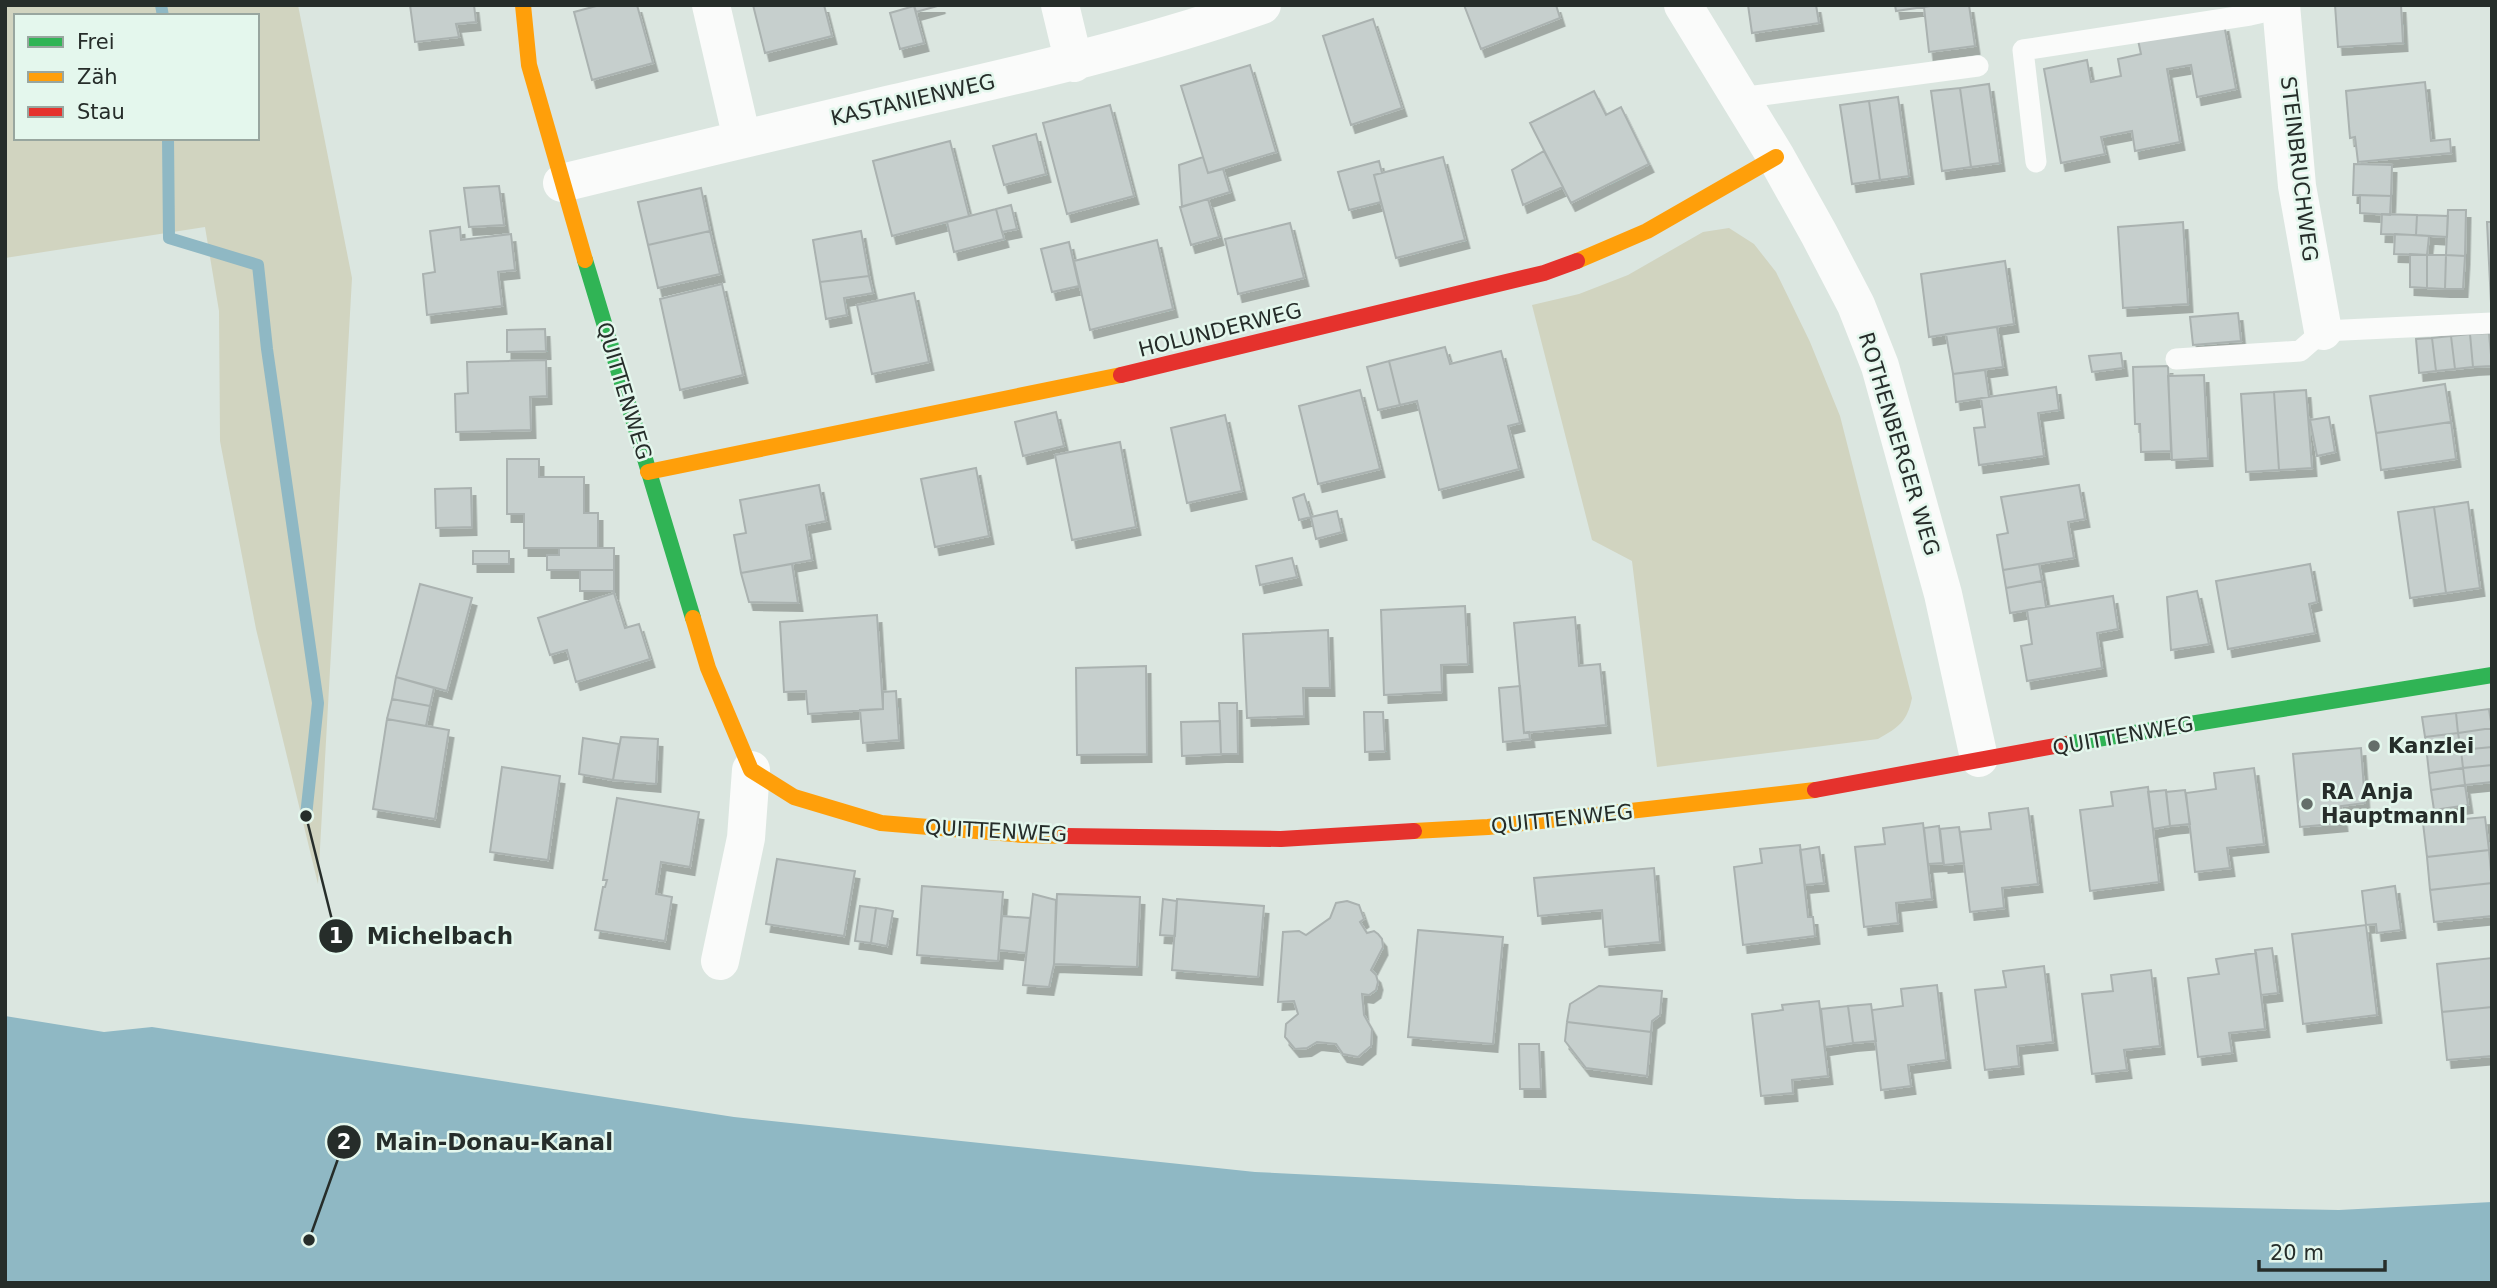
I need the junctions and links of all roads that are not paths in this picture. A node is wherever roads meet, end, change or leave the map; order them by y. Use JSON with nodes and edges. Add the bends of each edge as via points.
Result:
{"nodes":[{"id":1,"x":523,"y":5,"type":"edge"},
{"id":2,"x":711,"y":5,"type":"edge"},
{"id":3,"x":1060,"y":5,"type":"edge"},
{"id":4,"x":1262,"y":5,"type":"edge"},
{"id":5,"x":1683,"y":5,"type":"edge"},
{"id":6,"x":2281,"y":7,"type":"edge"},
{"id":7,"x":1074,"y":63,"type":"junction"},
{"id":8,"x":1978,"y":66,"type":"dead end"},
{"id":9,"x":1740,"y":98,"type":"junction"},
{"id":10,"x":742,"y":139,"type":"junction"},
{"id":11,"x":1776,"y":157,"type":"junction"},
{"id":12,"x":2036,"y":162,"type":"dead end"},
{"id":13,"x":562,"y":183,"type":"junction"},
{"id":14,"x":2492,"y":323,"type":"edge"},
{"id":15,"x":2323,"y":331,"type":"junction"},
{"id":16,"x":2176,"y":359,"type":"dead end"},
{"id":17,"x":648,"y":472,"type":"junction"},
{"id":18,"x":2492,"y":675,"type":"edge"},
{"id":19,"x":1979,"y":758,"type":"junction"},
{"id":20,"x":751,"y":770,"type":"junction"},
{"id":21,"x":720,"y":961,"type":"dead end"}],
"edges":[{"from":1,"to":13,"type":"street","name":"QUITTENWEG","via":[[529,65]]},
{"from":2,"to":10,"type":"street"},
{"from":3,"to":7,"type":"street"},
{"from":4,"to":7,"type":"street","name":"KASTANIENWEG"},
{"from":5,"to":9,"type":"street","name":"ROTHENBERGER WEG"},
{"from":6,"to":12,"type":"lane","via":[[2023,50]]},
{"from":6,"to":15,"type":"street","name":"STEINBRUCHWEG","via":[[2297,186]]},
{"from":7,"to":10,"type":"street","name":"KASTANIENWEG"},
{"from":8,"to":9,"type":"lane"},
{"from":9,"to":11,"type":"street","name":"ROTHENBERGER WEG"},
{"from":10,"to":13,"type":"street","name":"KASTANIENWEG"},
{"from":11,"to":17,"type":"street","name":"HOLUNDERWEG","via":[[1647,231],[1544,273],[1102,380]]},
{"from":11,"to":19,"type":"street","name":"ROTHENBERGER WEG","via":[[1856,305],[1880,366],[1943,594]]},
{"from":13,"to":17,"type":"street","name":"QUITTENWEG"},
{"from":14,"to":15,"type":"lane"},
{"from":15,"to":16,"type":"lane","via":[[2300,351]]},
{"from":17,"to":20,"type":"street","name":"QUITTENWEG","via":[[708,668]]},
{"from":18,"to":19,"type":"street","name":"QUITTENWEG"},
{"from":19,"to":20,"type":"street","name":"QUITTENWEG","via":[[1820,789],[1685,806],[1489,827],[1281,839],[1023,835],[881,824],[794,797]]},
{"from":20,"to":21,"type":"street","name":"QUITTENWEG","via":[[746,838]]}]}
